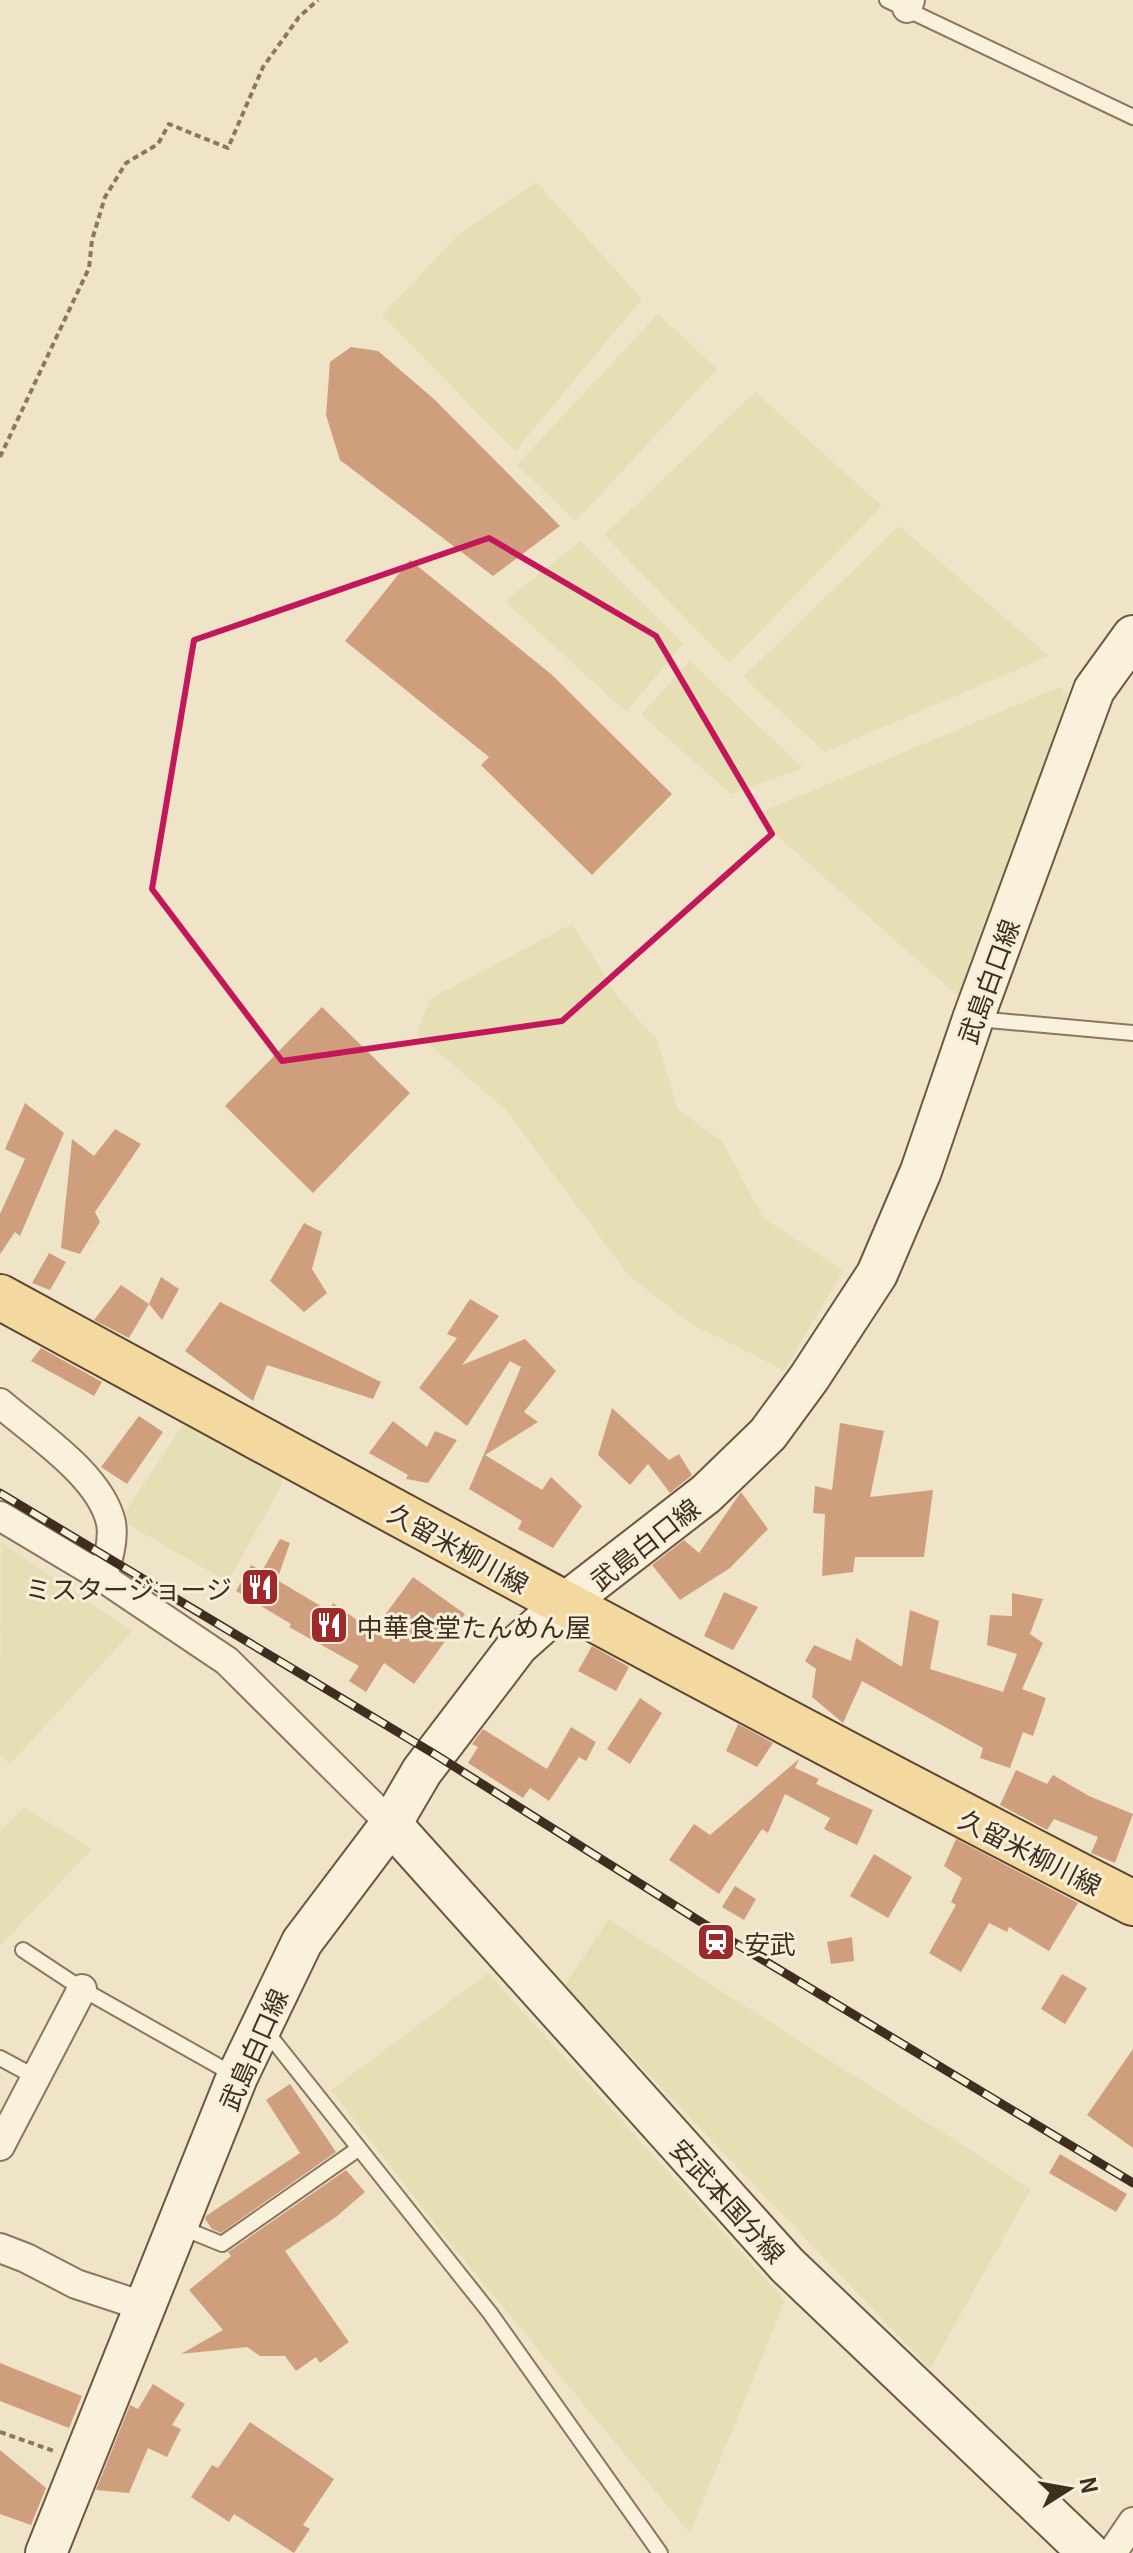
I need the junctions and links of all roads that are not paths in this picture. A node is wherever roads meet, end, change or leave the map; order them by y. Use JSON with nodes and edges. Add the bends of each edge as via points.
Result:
{"nodes":[{"id":1,"x":901,"y":3,"type":"edge"},
{"id":2,"x":1133,"y":117,"type":"edge"},
{"id":3,"x":1133,"y":636,"type":"edge"},
{"id":4,"x":973,"y":1019,"type":"junction"},
{"id":5,"x":1133,"y":1033,"type":"edge"},
{"id":6,"x":0,"y":1297,"type":"edge"},
{"id":7,"x":0,"y":1403,"type":"edge"},
{"id":8,"x":0,"y":1517,"type":"edge"},
{"id":9,"x":102,"y":1577,"type":"junction"},
{"id":10,"x":564,"y":1604,"type":"junction"},
{"id":11,"x":391,"y":1824,"type":"junction"},
{"id":12,"x":1133,"y":1903,"type":"edge"},
{"id":13,"x":23,"y":1950,"type":"dead end"},
{"id":14,"x":82,"y":1989,"type":"junction"},
{"id":15,"x":261,"y":2025,"type":"junction"},
{"id":16,"x":0,"y":2058,"type":"edge"},
{"id":17,"x":237,"y":2077,"type":"junction"},
{"id":18,"x":37,"y":2078,"type":"junction"},
{"id":19,"x":0,"y":2146,"type":"edge"},
{"id":20,"x":358,"y":2149,"type":"junction"},
{"id":21,"x":178,"y":2226,"type":"junction"},
{"id":22,"x":0,"y":2248,"type":"edge"},
{"id":23,"x":146,"y":2307,"type":"junction"},
{"id":24,"x":1133,"y":2522,"type":"edge"},
{"id":25,"x":46,"y":2553,"type":"edge"},
{"id":26,"x":660,"y":2553,"type":"edge"},
{"id":27,"x":1089,"y":2553,"type":"edge"},
{"id":28,"x":1112,"y":2553,"type":"edge"}],
"edges":[{"from":1,"to":2,"type":"lane"},
{"from":3,"to":4,"type":"main road","name":"武島白口線","via":[[1094,690]]},
{"from":4,"to":5,"type":"lane"},
{"from":4,"to":10,"type":"main road","name":"武島白口線","via":[[921,1171],[877,1274],[809,1378],[768,1434],[706,1494]]},
{"from":6,"to":10,"type":"main road","name":"久留米柳川線"},
{"from":7,"to":9,"type":"street","via":[[84,1474],[102,1497],[112,1526]]},
{"from":8,"to":9,"type":"street"},
{"from":9,"to":11,"type":"street","via":[[227,1661]]},
{"from":10,"to":11,"type":"main road","name":"武島白口線","via":[[518,1645],[422,1771]]},
{"from":10,"to":12,"type":"main road","name":"久留米柳川線"},
{"from":11,"to":15,"type":"main road","name":"武島白口線","via":[[302,1942]]},
{"from":11,"to":27,"type":"main road","name":"安武本国分線","via":[[787,2265]]},
{"from":13,"to":14,"type":"lane"},
{"from":14,"to":17,"type":"lane"},
{"from":14,"to":18,"type":"street"},
{"from":15,"to":17,"type":"main road","name":"武島白口線"},
{"from":15,"to":20,"type":"lane"},
{"from":16,"to":18,"type":"lane"},
{"from":17,"to":21,"type":"main road","name":"武島白口線"},
{"from":18,"to":19,"type":"street"},
{"from":20,"to":21,"type":"lane","via":[[222,2244]]},
{"from":20,"to":26,"type":"lane","via":[[490,2313]]},
{"from":21,"to":23,"type":"main road","name":"武島白口線"},
{"from":22,"to":23,"type":"street","via":[[76,2284]]},
{"from":23,"to":25,"type":"main road","name":"武島白口線"},
{"from":24,"to":28,"type":"street"}]}
